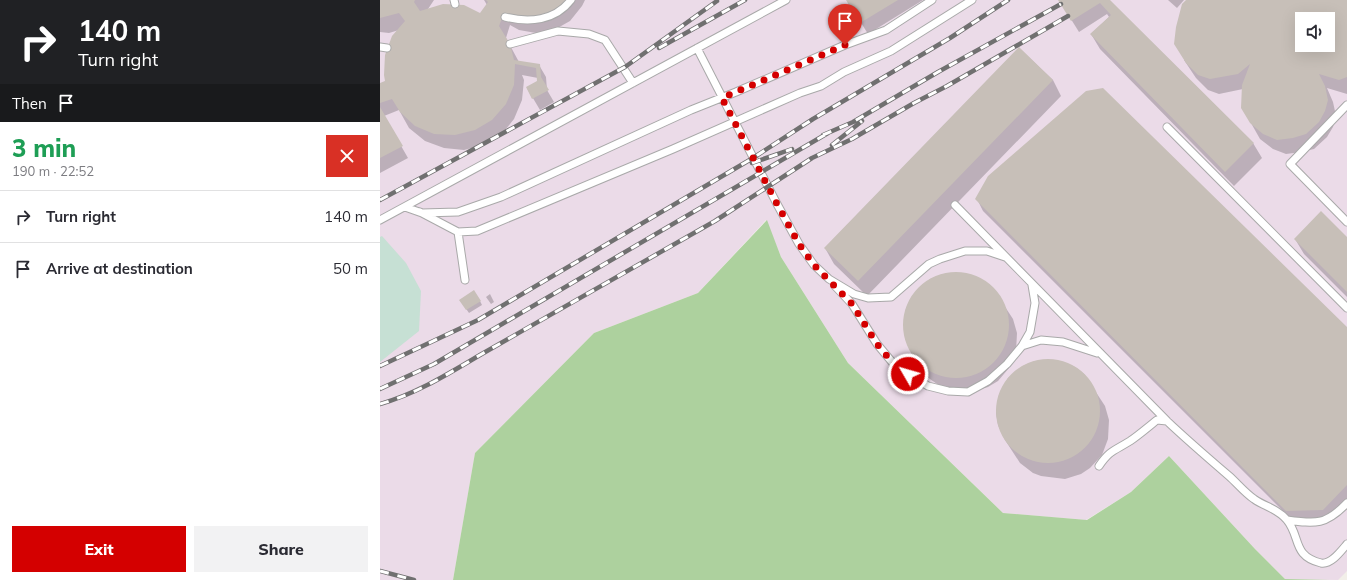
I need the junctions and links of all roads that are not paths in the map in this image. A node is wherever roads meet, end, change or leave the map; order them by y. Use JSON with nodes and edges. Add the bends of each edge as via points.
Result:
{"nodes":[{"id":1,"x":571,"y":0,"type":"edge"},
{"id":2,"x":786,"y":0,"type":"edge"},
{"id":3,"x":932,"y":0,"type":"edge"},
{"id":4,"x":972,"y":0,"type":"edge"},
{"id":5,"x":505,"y":17,"type":"dead end"},
{"id":6,"x":510,"y":44,"type":"dead end"},
{"id":7,"x":697,"y":48,"type":"junction"},
{"id":8,"x":633,"y":83,"type":"junction"},
{"id":9,"x":722,"y":98,"type":"junction"},
{"id":10,"x":1347,"y":105,"type":"edge"},
{"id":11,"x":735,"y":122,"type":"junction"},
{"id":12,"x":1167,"y":127,"type":"dead end"},
{"id":13,"x":955,"y":205,"type":"dead end"},
{"id":14,"x":405,"y":206,"type":"junction"},
{"id":15,"x":420,"y":212,"type":"junction"},
{"id":16,"x":380,"y":219,"type":"edge"},
{"id":17,"x":1347,"y":222,"type":"edge"},
{"id":18,"x":458,"y":232,"type":"junction"},
{"id":19,"x":1005,"y":257,"type":"junction"},
{"id":20,"x":829,"y":279,"type":"junction"},
{"id":21,"x":466,"y":280,"type":"dead end"},
{"id":22,"x":1032,"y":285,"type":"junction"},
{"id":23,"x":1347,"y":308,"type":"edge"},
{"id":24,"x":1022,"y":346,"type":"junction"},
{"id":25,"x":1099,"y":353,"type":"junction"},
{"id":26,"x":1167,"y":421,"type":"junction"},
{"id":27,"x":1099,"y":466,"type":"dead end"},
{"id":28,"x":1347,"y":503,"type":"edge"},
{"id":29,"x":1287,"y":520,"type":"junction"},
{"id":30,"x":1347,"y":544,"type":"edge"}],
"edges":[{"from":1,"to":5,"type":"lane","via":[[560,12],[532,21]]},
{"from":2,"to":7,"type":"lane"},
{"from":3,"to":9,"type":"lane","via":[[886,30]]},
{"from":4,"to":11,"type":"lane","via":[[891,51],[844,72],[821,86]]},
{"from":6,"to":8,"type":"lane","via":[[558,31],[588,34],[605,40]]},
{"from":7,"to":8,"type":"lane"},
{"from":7,"to":9,"type":"lane"},
{"from":8,"to":14,"type":"lane"},
{"from":9,"to":11,"type":"lane"},
{"from":9,"to":15,"type":"lane","via":[[502,197],[458,212]]},
{"from":10,"to":17,"type":"lane","via":[[1290,164]]},
{"from":11,"to":18,"type":"lane","via":[[477,231]]},
{"from":11,"to":20,"type":"lane","via":[[799,244],[814,265]]},
{"from":12,"to":23,"type":"lane"},
{"from":13,"to":19,"type":"lane"},
{"from":14,"to":15,"type":"lane"},
{"from":14,"to":16,"type":"lane"},
{"from":15,"to":18,"type":"lane"},
{"from":18,"to":21,"type":"lane"},
{"from":19,"to":20,"type":"lane","via":[[986,251],[965,251],[940,259],[929,264],[891,297],[868,298],[854,294]]},
{"from":19,"to":22,"type":"lane"},
{"from":20,"to":24,"type":"lane","via":[[852,304],[877,344],[897,368],[928,386],[968,392],[988,381]]},
{"from":22,"to":24,"type":"lane","via":[[1036,303],[1030,332]]},
{"from":22,"to":25,"type":"lane"},
{"from":24,"to":25,"type":"lane","via":[[1041,340],[1063,342]]},
{"from":25,"to":26,"type":"lane"},
{"from":26,"to":27,"type":"lane","via":[[1157,420],[1128,442],[1116,447]]},
{"from":26,"to":29,"type":"lane","via":[[1254,499],[1274,508]]},
{"from":28,"to":29,"type":"lane","via":[[1333,517],[1321,522]]},
{"from":29,"to":30,"type":"lane","via":[[1301,552],[1315,561],[1323,564],[1327,562]]}]}
